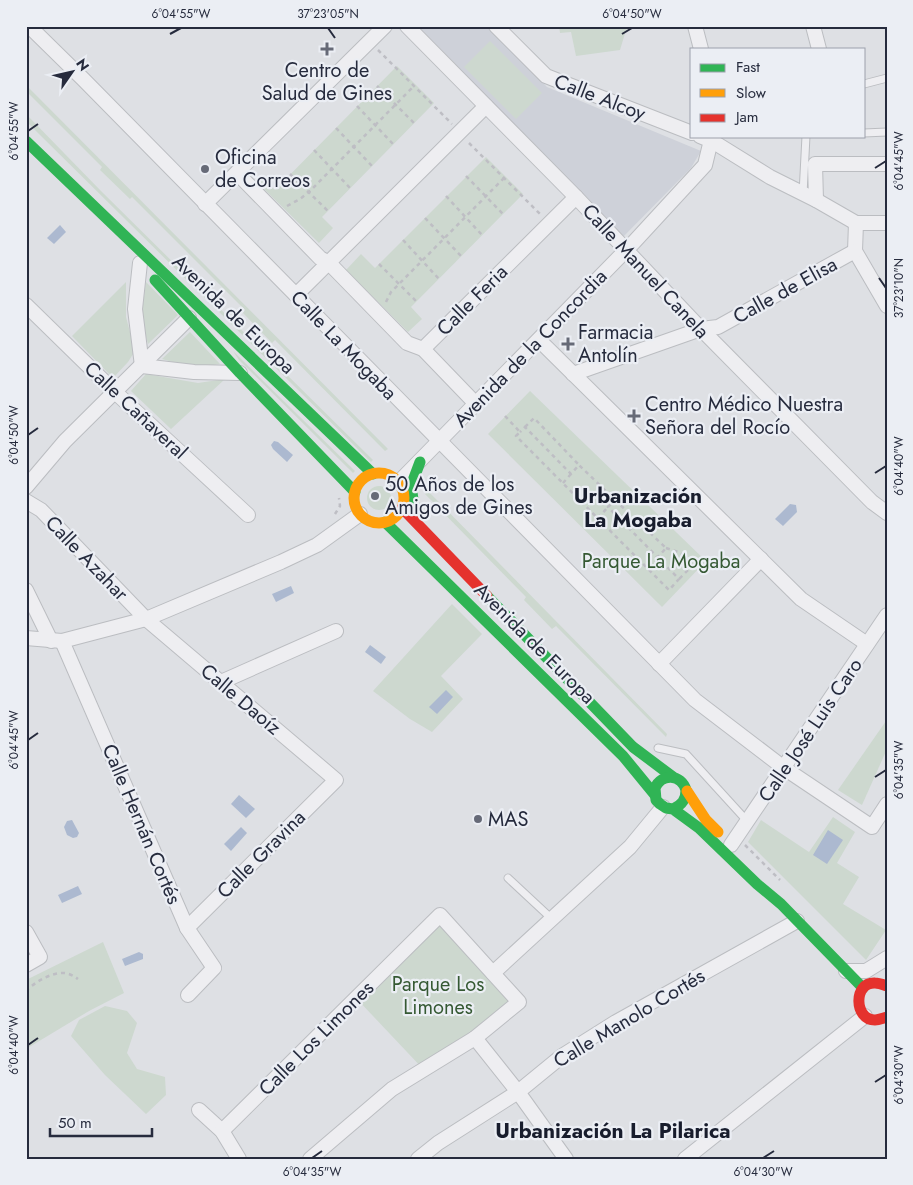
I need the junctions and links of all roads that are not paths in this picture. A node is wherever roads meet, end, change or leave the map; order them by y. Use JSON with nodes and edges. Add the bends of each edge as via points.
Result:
{"nodes":[{"id":1,"x":29,"y":26,"type":"edge"},
{"id":2,"x":385,"y":26,"type":"edge"},
{"id":3,"x":407,"y":26,"type":"edge"},
{"id":4,"x":496,"y":26,"type":"edge"},
{"id":5,"x":695,"y":26,"type":"edge"},
{"id":6,"x":813,"y":26,"type":"edge"},
{"id":7,"x":701,"y":48,"type":"edge"},
{"id":8,"x":818,"y":48,"type":"edge"},
{"id":9,"x":887,"y":78,"type":"edge"},
{"id":10,"x":866,"y":83,"type":"edge"},
{"id":11,"x":486,"y":106,"type":"junction"},
{"id":12,"x":690,"y":132,"type":"edge"},
{"id":13,"x":887,"y":132,"type":"edge"},
{"id":14,"x":866,"y":133,"type":"edge"},
{"id":15,"x":710,"y":138,"type":"edge"},
{"id":16,"x":712,"y":138,"type":"edge"},
{"id":17,"x":806,"y":138,"type":"edge"},
{"id":18,"x":26,"y":141,"type":"edge"},
{"id":19,"x":887,"y":164,"type":"edge"},
{"id":20,"x":237,"y":173,"type":"junction"},
{"id":21,"x":68,"y":182,"type":"junction"},
{"id":22,"x":576,"y":197,"type":"junction"},
{"id":23,"x":810,"y":197,"type":"junction"},
{"id":24,"x":205,"y":204,"type":"junction"},
{"id":25,"x":856,"y":223,"type":"junction"},
{"id":26,"x":887,"y":223,"type":"edge"},
{"id":27,"x":626,"y":250,"type":"junction"},
{"id":28,"x":854,"y":251,"type":"junction"},
{"id":29,"x":140,"y":263,"type":"junction"},
{"id":30,"x":329,"y":263,"type":"junction"},
{"id":31,"x":160,"y":270,"type":"junction"},
{"id":32,"x":296,"y":295,"type":"junction"},
{"id":33,"x":26,"y":305,"type":"edge"},
{"id":34,"x":887,"y":306,"type":"edge"},
{"id":35,"x":189,"y":318,"type":"junction"},
{"id":36,"x":701,"y":330,"type":"junction"},
{"id":37,"x":539,"y":340,"type":"junction"},
{"id":38,"x":234,"y":341,"type":"junction"},
{"id":39,"x":423,"y":349,"type":"junction"},
{"id":40,"x":142,"y":366,"type":"junction"},
{"id":41,"x":240,"y":373,"type":"junction"},
{"id":42,"x":573,"y":374,"type":"junction"},
{"id":43,"x":115,"y":392,"type":"junction"},
{"id":44,"x":476,"y":404,"type":"junction"},
{"id":45,"x":439,"y":441,"type":"junction"},
{"id":46,"x":420,"y":462,"type":"junction"},
{"id":47,"x":373,"y":474,"type":"junction"},
{"id":48,"x":398,"y":483,"type":"junction"},
{"id":49,"x":26,"y":487,"type":"edge"},
{"id":50,"x":355,"y":492,"type":"junction"},
{"id":51,"x":26,"y":501,"type":"edge"},
{"id":52,"x":402,"y":508,"type":"junction"},
{"id":53,"x":887,"y":513,"type":"edge"},
{"id":54,"x":360,"y":514,"type":"junction"},
{"id":55,"x":248,"y":515,"type":"dead end"},
{"id":56,"x":385,"y":522,"type":"junction"},
{"id":57,"x":426,"y":532,"type":"junction"},
{"id":58,"x":761,"y":558,"type":"junction"},
{"id":59,"x":26,"y":590,"type":"edge"},
{"id":60,"x":886,"y":617,"type":"edge"},
{"id":61,"x":146,"y":619,"type":"junction"},
{"id":62,"x":336,"y":631,"type":"dead end"},
{"id":63,"x":26,"y":638,"type":"edge"},
{"id":64,"x":57,"y":641,"type":"junction"},
{"id":65,"x":867,"y":644,"type":"junction"},
{"id":66,"x":659,"y":664,"type":"junction"},
{"id":67,"x":221,"y":682,"type":"junction"},
{"id":68,"x":658,"y":748,"type":"dead end"},
{"id":69,"x":784,"y":768,"type":"junction"},
{"id":70,"x":673,"y":777,"type":"junction"},
{"id":71,"x":336,"y":780,"type":"joint"},
{"id":72,"x":687,"y":791,"type":"junction"},
{"id":73,"x":654,"y":795,"type":"junction"},
{"id":74,"x":668,"y":808,"type":"junction"},
{"id":75,"x":884,"y":809,"type":"edge"},
{"id":76,"x":748,"y":822,"type":"junction"},
{"id":77,"x":734,"y":841,"type":"junction"},
{"id":78,"x":508,"y":878,"type":"dead end"},
{"id":79,"x":781,"y":904,"type":"junction"},
{"id":80,"x":552,"y":919,"type":"junction"},
{"id":81,"x":796,"y":921,"type":"junction"},
{"id":82,"x":187,"y":928,"type":"junction"},
{"id":83,"x":26,"y":932,"type":"edge"},
{"id":84,"x":887,"y":959,"type":"edge"},
{"id":85,"x":26,"y":965,"type":"edge"},
{"id":86,"x":846,"y":971,"type":"junction"},
{"id":87,"x":494,"y":974,"type":"junction"},
{"id":88,"x":882,"y":984,"type":"edge"},
{"id":89,"x":863,"y":988,"type":"junction"},
{"id":90,"x":188,"y":995,"type":"dead end"},
{"id":91,"x":865,"y":1016,"type":"junction"},
{"id":92,"x":885,"y":1020,"type":"edge"},
{"id":93,"x":475,"y":1038,"type":"junction"},
{"id":94,"x":518,"y":1092,"type":"junction"},
{"id":95,"x":199,"y":1110,"type":"dead end"},
{"id":96,"x":222,"y":1131,"type":"junction"},
{"id":97,"x":238,"y":1159,"type":"edge"},
{"id":98,"x":310,"y":1159,"type":"edge"},
{"id":99,"x":418,"y":1159,"type":"edge"},
{"id":100,"x":566,"y":1159,"type":"edge"},
{"id":101,"x":685,"y":1159,"type":"edge"}],
"edges":[{"from":1,"to":24,"type":"street","name":"Calle La Mogaba"},
{"from":2,"to":20,"type":"street"},
{"from":3,"to":11,"type":"street","name":"Calle Manuel Canela"},
{"from":4,"to":12,"type":"street","name":"Calle Alcoy","via":[[546,76]]},
{"from":5,"to":7,"type":"street"},
{"from":6,"to":8,"type":"street"},
{"from":9,"to":10,"type":"lane"},
{"from":11,"to":22,"type":"street","name":"Calle Manuel Canela"},
{"from":11,"to":30,"type":"street"},
{"from":13,"to":14,"type":"lane"},
{"from":15,"to":27,"type":"street","name":"Avenida de la Concordia","via":[[705,165]]},
{"from":16,"to":23,"type":"street","via":[[770,177]]},
{"from":17,"to":23,"type":"lane"},
{"from":18,"to":21,"type":"main road","name":"Avenida de Europa"},
{"from":19,"to":23,"type":"street","via":[[815,164]]},
{"from":20,"to":24,"type":"street"},
{"from":20,"to":30,"type":"street","via":[[320,258]]},
{"from":21,"to":29,"type":"main road","name":"Avenida de Europa"},
{"from":21,"to":31,"type":"main road","name":"Avenida de Europa"},
{"from":22,"to":27,"type":"street","name":"Calle Manuel Canela"},
{"from":22,"to":39,"type":"street","name":"Calle Feria"},
{"from":23,"to":25,"type":"street"},
{"from":24,"to":32,"type":"street","name":"Calle La Mogaba"},
{"from":25,"to":26,"type":"street"},
{"from":25,"to":28,"type":"street"},
{"from":27,"to":36,"type":"street","name":"Calle Manuel Canela"},
{"from":27,"to":37,"type":"street","name":"Avenida de la Concordia"},
{"from":28,"to":34,"type":"street"},
{"from":28,"to":36,"type":"street","name":"Calle de Elisa","via":[[718,326]]},
{"from":29,"to":35,"type":"main road","name":"Avenida de Europa"},
{"from":29,"to":40,"type":"street","via":[[135,309]]},
{"from":30,"to":32,"type":"street"},
{"from":30,"to":39,"type":"street","via":[[407,342]]},
{"from":31,"to":35,"type":"main road","via":[[190,309]]},
{"from":31,"to":38,"type":"main road","name":"Avenida de Europa"},
{"from":32,"to":45,"type":"street","name":"Calle La Mogaba"},
{"from":33,"to":43,"type":"street","name":"Calle Cañaveral"},
{"from":35,"to":38,"type":"main road","via":[[200,319],[218,335]]},
{"from":35,"to":40,"type":"street"},
{"from":35,"to":41,"type":"main road","name":"Avenida de Europa"},
{"from":36,"to":42,"type":"street","name":"Calle de Elisa"},
{"from":36,"to":53,"type":"street","name":"Calle Manuel Canela","via":[[872,502]]},
{"from":37,"to":42,"type":"street"},
{"from":37,"to":44,"type":"street","name":"Avenida de la Concordia"},
{"from":38,"to":47,"type":"main road","name":"Avenida de Europa"},
{"from":39,"to":44,"type":"street","name":"Calle Feria"},
{"from":40,"to":41,"type":"street"},
{"from":40,"to":43,"type":"street"},
{"from":41,"to":50,"type":"main road","name":"Avenida de Europa"},
{"from":42,"to":58,"type":"street"},
{"from":43,"to":49,"type":"street","via":[[65,440]]},
{"from":43,"to":55,"type":"street","name":"Calle Cañaveral"},
{"from":44,"to":45,"type":"street","name":"Avenida de la Concordia"},
{"from":45,"to":46,"type":"street","name":"Avenida de la Concordia"},
{"from":45,"to":66,"type":"street","name":"Calle La Mogaba"},
{"from":46,"to":48,"type":"street","name":"Avenida de la Concordia"},
{"from":46,"to":57,"type":"main road","via":[[412,486],[414,507]]},
{"from":47,"to":48,"type":"main road","via":[[387,475]]},
{"from":47,"to":50,"type":"main road","via":[[362,481]]},
{"from":48,"to":52,"type":"main road","via":[[404,495]]},
{"from":50,"to":54,"type":"main road","via":[[356,508]]},
{"from":51,"to":61,"type":"street","name":"Calle Azahar","via":[[41,510]]},
{"from":52,"to":56,"type":"main road"},
{"from":52,"to":57,"type":"main road","name":"Avenida de Europa"},
{"from":54,"to":56,"type":"main road","via":[[372,522]]},
{"from":54,"to":61,"type":"street","via":[[316,545]]},
{"from":56,"to":73,"type":"main road","name":"Avenida de Europa","via":[[623,756]]},
{"from":57,"to":70,"type":"main road","name":"Avenida de Europa","via":[[632,746]]},
{"from":58,"to":65,"type":"street","via":[[801,599]]},
{"from":58,"to":66,"type":"street"},
{"from":59,"to":64,"type":"street","name":"Calle Hernán Cortés"},
{"from":60,"to":65,"type":"street","name":"Calle José Luis Caro"},
{"from":61,"to":64,"type":"street"},
{"from":61,"to":67,"type":"street","name":"Calle Daoíz"},
{"from":62,"to":67,"type":"street"},
{"from":63,"to":64,"type":"street"},
{"from":64,"to":82,"type":"street","name":"Calle Hernán Cortés"},
{"from":65,"to":69,"type":"street","name":"Calle José Luis Caro"},
{"from":66,"to":69,"type":"street","name":"Calle La Mogaba","via":[[696,700]]},
{"from":67,"to":71,"type":"street","name":"Calle Daoíz"},
{"from":68,"to":76,"type":"lane","via":[[686,754]]},
{"from":69,"to":75,"type":"street","name":"Calle La Mogaba","via":[[872,827]]},
{"from":69,"to":76,"type":"street","name":"Calle José Luis Caro"},
{"from":70,"to":72,"type":"main road","via":[[682,781]]},
{"from":70,"to":73,"type":"main road","via":[[659,782]]},
{"from":71,"to":82,"type":"street","name":"Calle Gravina"},
{"from":72,"to":74,"type":"main road","via":[[682,805]]},
{"from":72,"to":77,"type":"main road","via":[[706,820]]},
{"from":73,"to":74,"type":"main road"},
{"from":74,"to":79,"type":"main road","via":[[699,828]]},
{"from":74,"to":80,"type":"street"},
{"from":76,"to":77,"type":"street","name":"Calle José Luis Caro"},
{"from":77,"to":79,"type":"main road"},
{"from":78,"to":80,"type":"lane"},
{"from":79,"to":81,"type":"main road"},
{"from":80,"to":87,"type":"street"},
{"from":81,"to":86,"type":"main road"},
{"from":81,"to":94,"type":"street","name":"Calle Manolo Cortés","via":[[616,1022],[562,1056]]},
{"from":82,"to":90,"type":"street","name":"Calle Hernán Cortés","via":[[214,968]]},
{"from":83,"to":85,"type":"street","via":[[40,957]]},
{"from":84,"to":86,"type":"street","via":[[866,971]]},
{"from":84,"to":88,"type":"street"},
{"from":86,"to":89,"type":"main road"},
{"from":87,"to":93,"type":"street","name":"Calle Los Limones","via":[[518,1002]]},
{"from":87,"to":96,"type":"street","name":"Calle Los Limones","via":[[440,915]]},
{"from":88,"to":89,"type":"main road","via":[[872,983]]},
{"from":89,"to":91,"type":"main road","via":[[858,1000]]},
{"from":91,"to":92,"type":"main road"},
{"from":91,"to":101,"type":"street"},
{"from":93,"to":94,"type":"street"},
{"from":93,"to":98,"type":"street","name":"Calle Los Limones","via":[[392,1089]]},
{"from":94,"to":99,"type":"street","name":"Calle Manolo Cortés"},
{"from":94,"to":100,"type":"street"},
{"from":95,"to":96,"type":"street"},
{"from":96,"to":97,"type":"street"}]}
